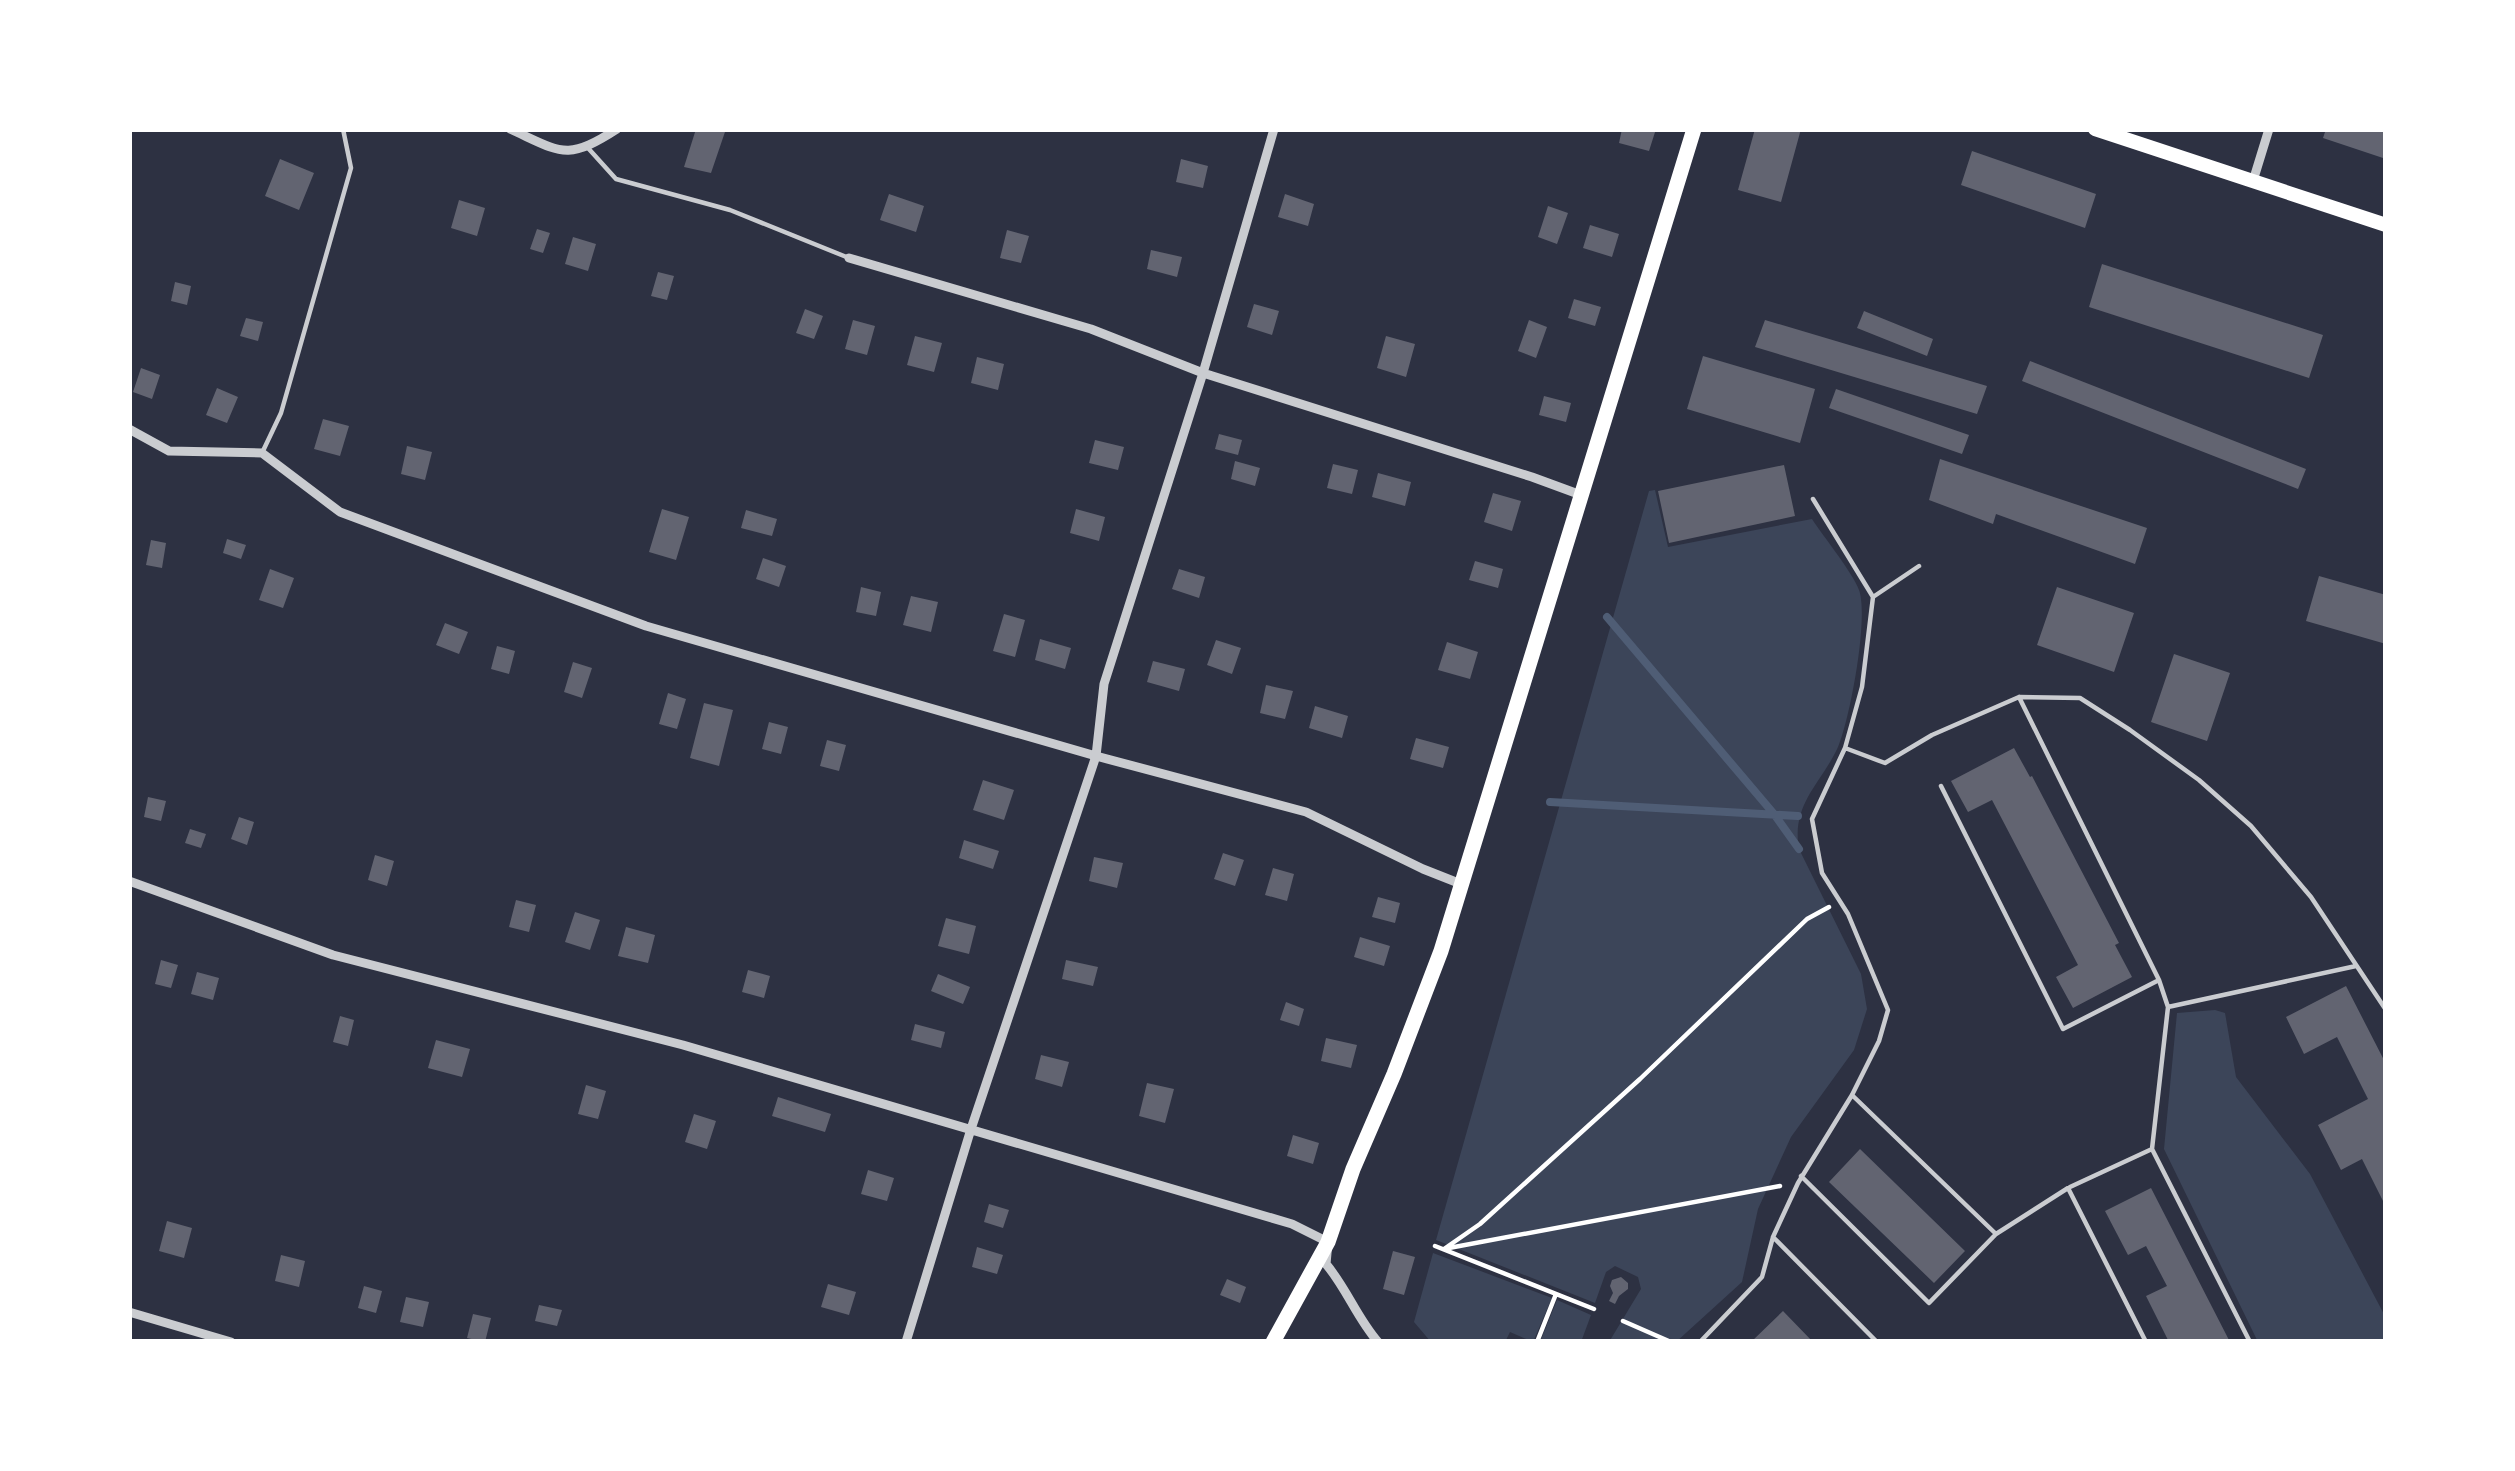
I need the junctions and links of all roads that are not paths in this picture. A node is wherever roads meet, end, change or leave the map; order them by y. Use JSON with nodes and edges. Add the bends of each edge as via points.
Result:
{"nodes":[{"id":1,"x":343,"y":129,"type":"edge"},
{"id":2,"x":510,"y":129,"type":"edge"},
{"id":3,"x":617,"y":129,"type":"edge"},
{"id":4,"x":1274,"y":129,"type":"edge"},
{"id":5,"x":1694,"y":129,"type":"edge"},
{"id":6,"x":2095,"y":129,"type":"edge"},
{"id":7,"x":2270,"y":129,"type":"edge"},
{"id":8,"x":2116,"y":132,"type":"edge"},
{"id":9,"x":588,"y":148,"type":"junction"},
{"id":10,"x":2253,"y":181,"type":"junction"},
{"id":11,"x":2386,"y":225,"type":"edge"},
{"id":12,"x":848,"y":258,"type":"joint"},
{"id":13,"x":1203,"y":373,"type":"junction"},
{"id":14,"x":129,"y":429,"type":"edge"},
{"id":15,"x":262,"y":453,"type":"junction"},
{"id":16,"x":1581,"y":495,"type":"junction"},
{"id":17,"x":1813,"y":499,"type":"dead end"},
{"id":18,"x":1919,"y":566,"type":"dead end"},
{"id":19,"x":1873,"y":597,"type":"junction"},
{"id":20,"x":2019,"y":697,"type":"junction"},
{"id":21,"x":1845,"y":748,"type":"junction"},
{"id":22,"x":1096,"y":756,"type":"junction"},
{"id":23,"x":1941,"y":786,"type":"dead end"},
{"id":24,"x":129,"y":881,"type":"edge"},
{"id":25,"x":1461,"y":884,"type":"junction"},
{"id":26,"x":2357,"y":966,"type":"junction"},
{"id":27,"x":2158,"y":980,"type":"junction"},
{"id":28,"x":2168,"y":1007,"type":"junction"},
{"id":29,"x":2386,"y":1010,"type":"edge"},
{"id":30,"x":1852,"y":1095,"type":"junction"},
{"id":31,"x":970,"y":1129,"type":"junction"},
{"id":32,"x":2152,"y":1149,"type":"junction"},
{"id":33,"x":1799,"y":1179,"type":"junction"},
{"id":34,"x":2068,"y":1188,"type":"junction"},
{"id":35,"x":1996,"y":1234,"type":"junction"},
{"id":36,"x":1773,"y":1238,"type":"junction"},
{"id":37,"x":1328,"y":1242,"type":"junction"},
{"id":38,"x":129,"y":1312,"type":"edge"},
{"id":39,"x":230,"y":1342,"type":"edge"},
{"id":40,"x":906,"y":1342,"type":"edge"},
{"id":41,"x":1273,"y":1342,"type":"edge"},
{"id":42,"x":1378,"y":1342,"type":"edge"},
{"id":43,"x":1700,"y":1342,"type":"edge"},
{"id":44,"x":1877,"y":1342,"type":"edge"},
{"id":45,"x":2146,"y":1342,"type":"edge"},
{"id":46,"x":2249,"y":1342,"type":"edge"}],
"edges":[{"from":1,"to":15,"type":"lane","via":[[352,167]]},
{"from":2,"to":9,"type":"street","via":[[559,152]]},
{"from":3,"to":9,"type":"street"},
{"from":4,"to":13,"type":"street"},
{"from":5,"to":16,"type":"main road"},
{"from":6,"to":8,"type":"main road"},
{"from":7,"to":10,"type":"street"},
{"from":8,"to":10,"type":"main road"},
{"from":9,"to":12,"type":"lane","via":[[616,179],[730,210]]},
{"from":10,"to":11,"type":"main road"},
{"from":12,"to":13,"type":"street","via":[[1091,329]]},
{"from":13,"to":16,"type":"street"},
{"from":13,"to":22,"type":"street","via":[[1105,684]]},
{"from":14,"to":15,"type":"street","via":[[169,451]]},
{"from":15,"to":22,"type":"street","via":[[340,512],[646,626]]},
{"from":16,"to":25,"type":"main road"},
{"from":17,"to":19,"type":"lane"},
{"from":18,"to":19,"type":"lane"},
{"from":19,"to":21,"type":"lane"},
{"from":20,"to":21,"type":"lane","via":[[1885,764]]},
{"from":20,"to":26,"type":"lane","via":[[2080,698],[2199,780],[2251,826]]},
{"from":20,"to":27,"type":"lane"},
{"from":21,"to":30,"type":"lane","via":[[1812,819],[1822,873],[1888,1010]]},
{"from":22,"to":25,"type":"street","via":[[1306,812]]},
{"from":22,"to":31,"type":"street"},
{"from":23,"to":27,"type":"lane","via":[[2063,1029]]},
{"from":24,"to":31,"type":"street","via":[[333,956]]},
{"from":25,"to":37,"type":"main road"},
{"from":26,"to":28,"type":"lane"},
{"from":26,"to":29,"type":"lane"},
{"from":27,"to":28,"type":"lane"},
{"from":28,"to":32,"type":"lane"},
{"from":30,"to":33,"type":"lane"},
{"from":30,"to":35,"type":"lane"},
{"from":31,"to":37,"type":"street","via":[[1292,1224]]},
{"from":31,"to":40,"type":"street"},
{"from":32,"to":34,"type":"lane"},
{"from":32,"to":46,"type":"lane"},
{"from":33,"to":35,"type":"lane","via":[[1929,1303]]},
{"from":33,"to":36,"type":"lane"},
{"from":34,"to":35,"type":"lane"},
{"from":34,"to":45,"type":"lane"},
{"from":36,"to":43,"type":"lane","via":[[1762,1277]]},
{"from":36,"to":44,"type":"lane"},
{"from":37,"to":41,"type":"main road"},
{"from":37,"to":42,"type":"street","via":[[1327,1264]]},
{"from":38,"to":39,"type":"street"}]}
